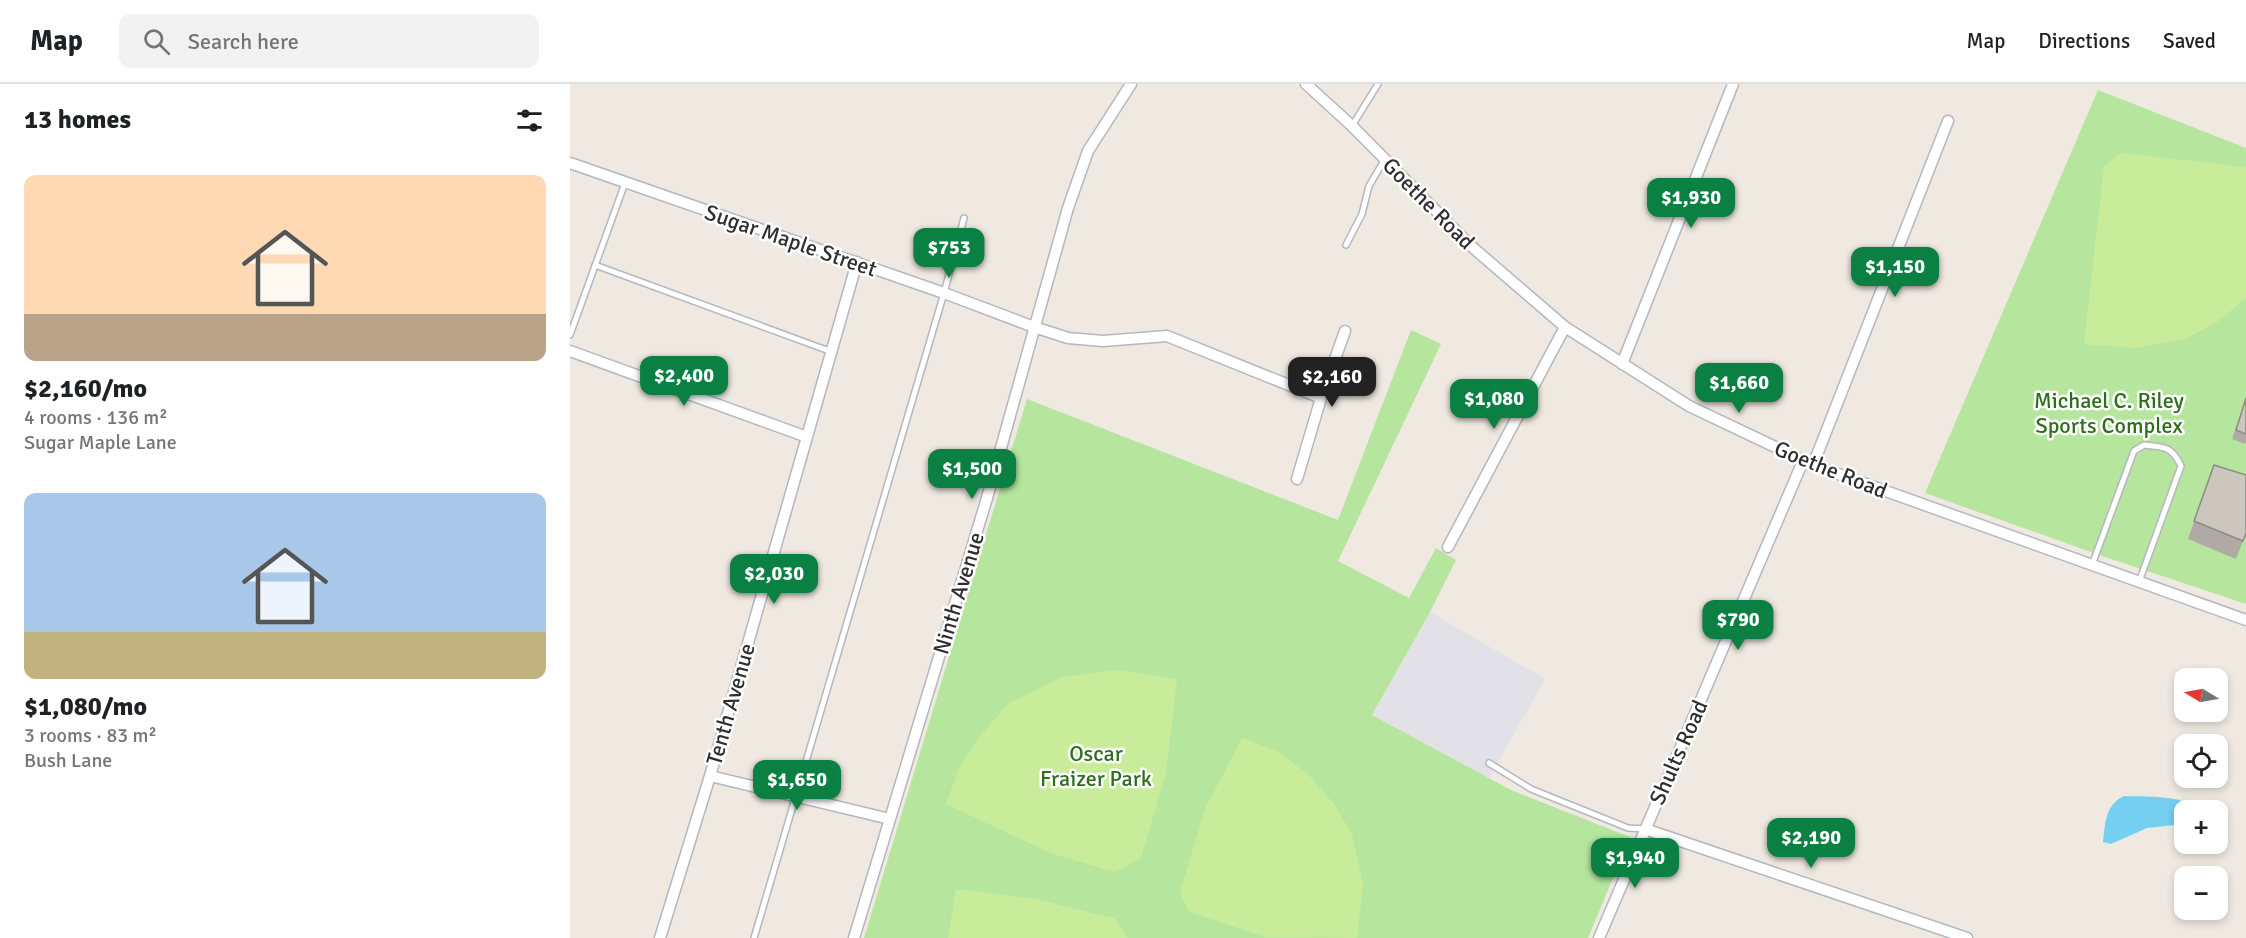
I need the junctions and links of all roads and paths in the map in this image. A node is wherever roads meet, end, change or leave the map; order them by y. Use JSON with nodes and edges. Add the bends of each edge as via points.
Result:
{"nodes":[{"id":1,"x":1131,"y":84,"type":"edge"},
{"id":2,"x":1306,"y":84,"type":"edge"},
{"id":3,"x":1378,"y":84,"type":"edge"},
{"id":4,"x":1732,"y":84,"type":"edge"},
{"id":5,"x":1948,"y":121,"type":"dead end"},
{"id":6,"x":1352,"y":126,"type":"junction"},
{"id":7,"x":1385,"y":159,"type":"junction"},
{"id":8,"x":570,"y":163,"type":"edge"},
{"id":9,"x":625,"y":183,"type":"junction"},
{"id":10,"x":964,"y":218,"type":"dead end"},
{"id":11,"x":1347,"y":245,"type":"dead end"},
{"id":12,"x":857,"y":262,"type":"junction"},
{"id":13,"x":595,"y":265,"type":"junction"},
{"id":14,"x":944,"y":293,"type":"junction"},
{"id":15,"x":1034,"y":327,"type":"junction"},
{"id":16,"x":1565,"y":327,"type":"junction"},
{"id":17,"x":1346,"y":331,"type":"dead end"},
{"id":18,"x":570,"y":335,"type":"edge"},
{"id":19,"x":570,"y":351,"type":"edge"},
{"id":20,"x":832,"y":352,"type":"junction"},
{"id":21,"x":1622,"y":364,"type":"junction"},
{"id":22,"x":1321,"y":398,"type":"junction"},
{"id":23,"x":807,"y":437,"type":"junction"},
{"id":24,"x":1808,"y":463,"type":"junction"},
{"id":25,"x":1297,"y":478,"type":"dead end"},
{"id":26,"x":1448,"y":547,"type":"dead end"},
{"id":27,"x":2092,"y":565,"type":"junction"},
{"id":28,"x":2139,"y":582,"type":"junction"},
{"id":29,"x":2246,"y":620,"type":"edge"},
{"id":30,"x":1489,"y":763,"type":"dead end"},
{"id":31,"x":710,"y":776,"type":"junction"},
{"id":32,"x":796,"y":796,"type":"junction"},
{"id":33,"x":890,"y":819,"type":"junction"},
{"id":34,"x":1645,"y":829,"type":"junction"},
{"id":35,"x":660,"y":938,"type":"edge"},
{"id":36,"x":753,"y":938,"type":"edge"},
{"id":37,"x":854,"y":938,"type":"edge"},
{"id":38,"x":1599,"y":938,"type":"edge"},
{"id":39,"x":1967,"y":938,"type":"edge"}],
"edges":[{"from":1,"to":15,"type":"street","name":"Ninth Avenue","via":[[1088,151]]},
{"from":2,"to":6,"type":"street","name":"Goethe Road"},
{"from":3,"to":6,"type":"lane"},
{"from":4,"to":21,"type":"street"},
{"from":5,"to":24,"type":"street","name":"Shults Road"},
{"from":6,"to":7,"type":"street","name":"Goethe Road"},
{"from":7,"to":11,"type":"lane","via":[[1369,186],[1362,214]]},
{"from":7,"to":16,"type":"street","name":"Goethe Road","via":[[1471,246]]},
{"from":8,"to":9,"type":"street","name":"Sugar Maple Street"},
{"from":9,"to":12,"type":"street","name":"Sugar Maple Street"},
{"from":9,"to":13,"type":"lane"},
{"from":10,"to":14,"type":"lane"},
{"from":12,"to":14,"type":"street","name":"Sugar Maple Street"},
{"from":12,"to":20,"type":"street","name":"Tenth Avenue"},
{"from":13,"to":18,"type":"lane"},
{"from":13,"to":20,"type":"lane"},
{"from":14,"to":15,"type":"street","name":"Sugar Maple Street"},
{"from":14,"to":32,"type":"lane"},
{"from":15,"to":22,"type":"street","name":"Sugar Maple Street","via":[[1068,338],[1103,341],[1167,336]]},
{"from":15,"to":33,"type":"street","name":"Ninth Avenue"},
{"from":16,"to":21,"type":"street","name":"Goethe Road"},
{"from":16,"to":26,"type":"street"},
{"from":17,"to":22,"type":"street"},
{"from":19,"to":23,"type":"street"},
{"from":20,"to":23,"type":"street","name":"Tenth Avenue"},
{"from":21,"to":24,"type":"street","name":"Goethe Road","via":[[1689,406]]},
{"from":22,"to":25,"type":"street"},
{"from":23,"to":31,"type":"street","name":"Tenth Avenue"},
{"from":24,"to":27,"type":"street","name":"Goethe Road"},
{"from":24,"to":34,"type":"street","name":"Shults Road"},
{"from":27,"to":28,"type":"street","name":"Goethe Road"},
{"from":27,"to":28,"type":"lane","via":[[2134,451],[2144,445],[2170,449],[2181,466]]},
{"from":28,"to":29,"type":"street","name":"Goethe Road"},
{"from":30,"to":34,"type":"lane","via":[[1532,789],[1628,828]]},
{"from":31,"to":32,"type":"street"},
{"from":31,"to":35,"type":"street","name":"Tenth Avenue"},
{"from":32,"to":33,"type":"street"},
{"from":32,"to":36,"type":"lane"},
{"from":33,"to":37,"type":"street","name":"Ninth Avenue"},
{"from":34,"to":38,"type":"street"},
{"from":34,"to":39,"type":"street","name":"Shults Road"}]}
